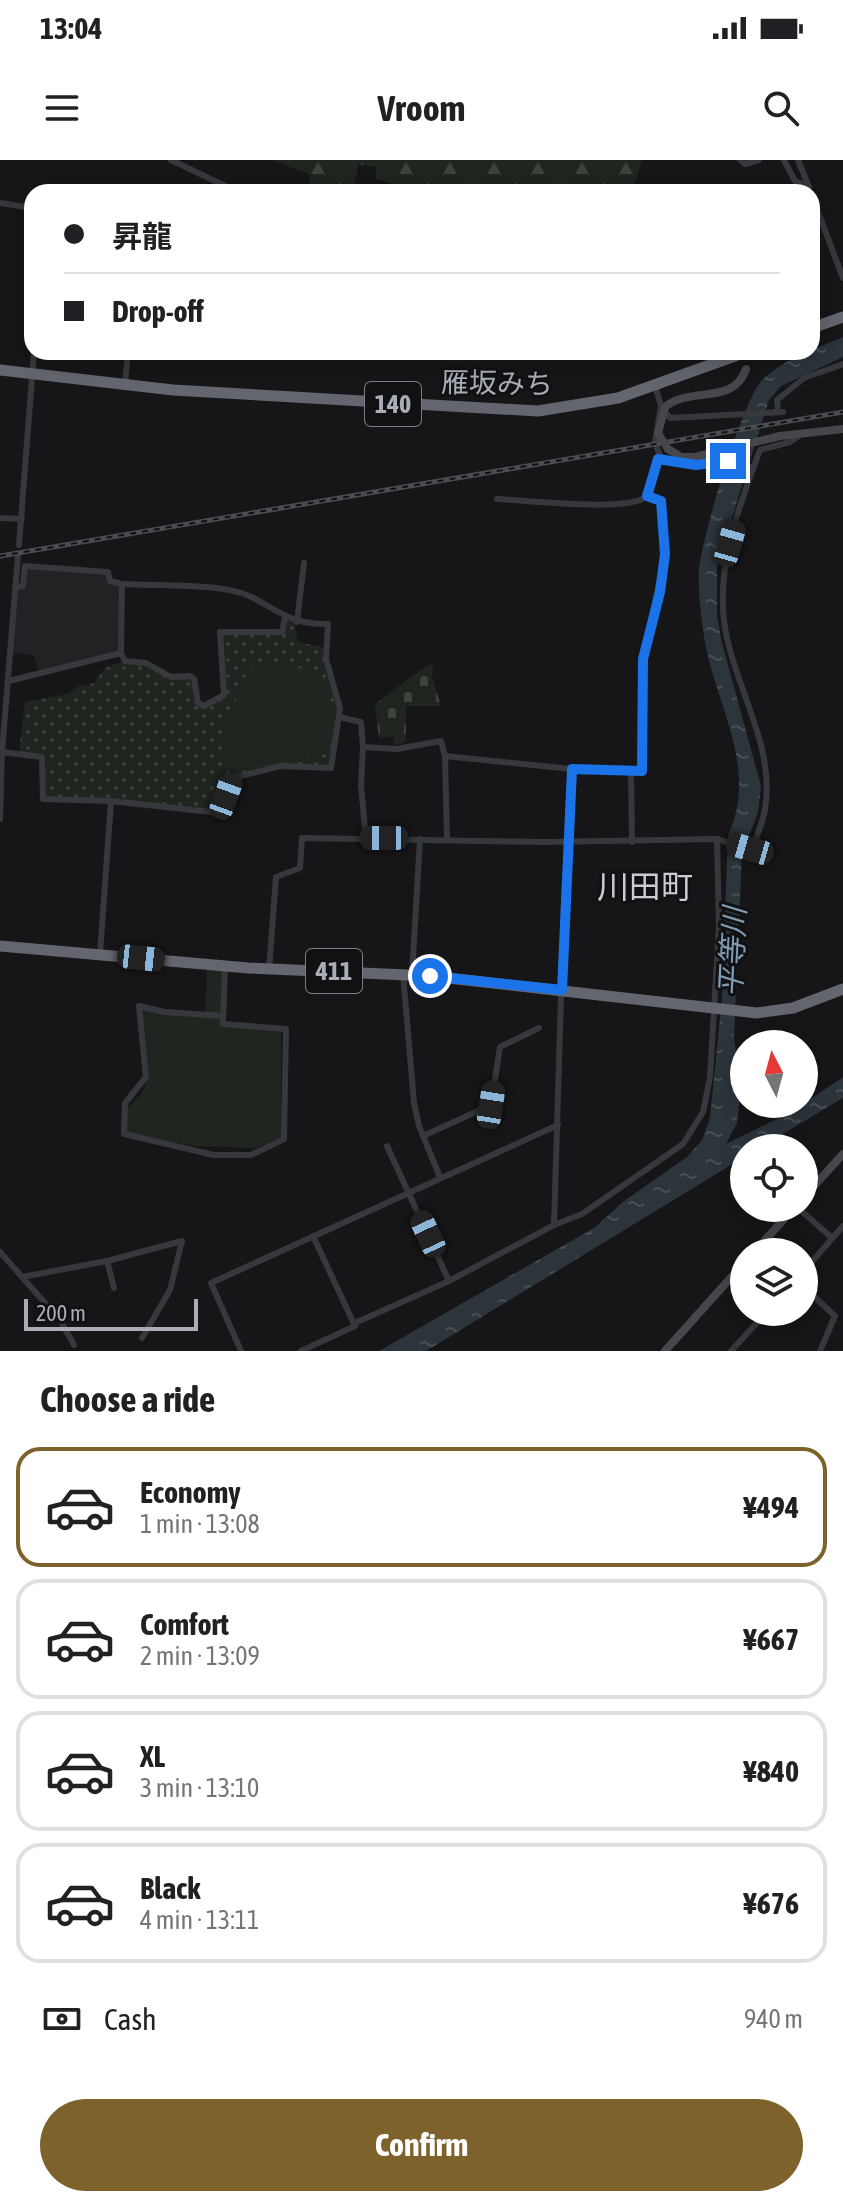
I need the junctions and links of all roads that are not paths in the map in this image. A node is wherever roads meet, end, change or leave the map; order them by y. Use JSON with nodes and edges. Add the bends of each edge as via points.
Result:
{"nodes":[{"id":1,"x":171,"y":160,"type":"edge"},
{"id":2,"x":740,"y":160,"type":"edge"},
{"id":3,"x":759,"y":160,"type":"edge"},
{"id":4,"x":784,"y":160,"type":"edge"},
{"id":5,"x":800,"y":160,"type":"edge"},
{"id":6,"x":221,"y":184,"type":"edge"},
{"id":7,"x":799,"y":184,"type":"edge"},
{"id":8,"x":808,"y":184,"type":"edge"},
{"id":9,"x":0,"y":203,"type":"edge"},
{"id":10,"x":24,"y":207,"type":"edge"},
{"id":11,"x":820,"y":218,"type":"edge"},
{"id":12,"x":843,"y":278,"type":"edge"},
{"id":13,"x":843,"y":317,"type":"edge"},
{"id":14,"x":820,"y":325,"type":"edge"},
{"id":15,"x":34,"y":360,"type":"edge"},
{"id":16,"x":127,"y":360,"type":"edge"},
{"id":17,"x":722,"y":360,"type":"edge"},
{"id":18,"x":745,"y":360,"type":"edge"},
{"id":19,"x":843,"y":364,"type":"edge"},
{"id":20,"x":0,"y":370,"type":"edge"},
{"id":21,"x":33,"y":373,"type":"junction"},
{"id":22,"x":125,"y":384,"type":"junction"},
{"id":23,"x":655,"y":385,"type":"junction"},
{"id":24,"x":661,"y":406,"type":"junction"},
{"id":25,"x":843,"y":429,"type":"edge"},
{"id":26,"x":803,"y":432,"type":"junction"},
{"id":27,"x":660,"y":456,"type":"junction"},
{"id":28,"x":751,"y":467,"type":"junction"},
{"id":29,"x":647,"y":496,"type":"junction"},
{"id":30,"x":497,"y":499,"type":"dead end"},
{"id":31,"x":0,"y":518,"type":"edge"},
{"id":32,"x":22,"y":519,"type":"junction"},
{"id":33,"x":19,"y":545,"type":"dead end"},
{"id":34,"x":18,"y":555,"type":"dead end"},
{"id":35,"x":304,"y":563,"type":"dead end"},
{"id":36,"x":122,"y":584,"type":"junction"},
{"id":37,"x":17,"y":587,"type":"junction"},
{"id":38,"x":285,"y":618,"type":"junction"},
{"id":39,"x":297,"y":622,"type":"junction"},
{"id":40,"x":0,"y":652,"type":"edge"},
{"id":41,"x":11,"y":653,"type":"junction"},
{"id":42,"x":121,"y":653,"type":"junction"},
{"id":43,"x":9,"y":681,"type":"junction"},
{"id":44,"x":339,"y":717,"type":"junction"},
{"id":45,"x":2,"y":723,"type":"edge"},
{"id":46,"x":363,"y":747,"type":"junction"},
{"id":47,"x":2,"y":752,"type":"junction"},
{"id":48,"x":445,"y":756,"type":"junction"},
{"id":49,"x":572,"y":769,"type":"junction"},
{"id":50,"x":631,"y":771,"type":"junction"},
{"id":51,"x":111,"y":801,"type":"junction"},
{"id":52,"x":0,"y":819,"type":"edge"},
{"id":53,"x":366,"y":838,"type":"junction"},
{"id":54,"x":420,"y":839,"type":"junction"},
{"id":55,"x":447,"y":839,"type":"junction"},
{"id":56,"x":717,"y":839,"type":"junction"},
{"id":57,"x":567,"y":842,"type":"junction"},
{"id":58,"x":632,"y":842,"type":"junction"},
{"id":59,"x":0,"y":946,"type":"edge"},
{"id":60,"x":100,"y":954,"type":"junction"},
{"id":61,"x":225,"y":966,"type":"junction"},
{"id":62,"x":269,"y":969,"type":"junction"},
{"id":63,"x":408,"y":974,"type":"junction"},
{"id":64,"x":843,"y":989,"type":"edge"},
{"id":65,"x":562,"y":990,"type":"junction"},
{"id":66,"x":714,"y":1010,"type":"junction"},
{"id":67,"x":223,"y":1016,"type":"junction"},
{"id":68,"x":539,"y":1028,"type":"dead end"},
{"id":69,"x":558,"y":1125,"type":"junction"},
{"id":70,"x":423,"y":1136,"type":"junction"},
{"id":71,"x":387,"y":1146,"type":"dead end"},
{"id":72,"x":843,"y":1154,"type":"edge"},
{"id":73,"x":440,"y":1177,"type":"junction"},
{"id":74,"x":818,"y":1182,"type":"edge"},
{"id":75,"x":408,"y":1192,"type":"junction"},
{"id":76,"x":783,"y":1222,"type":"edge"},
{"id":77,"x":813,"y":1222,"type":"edge"},
{"id":78,"x":554,"y":1225,"type":"junction"},
{"id":79,"x":843,"y":1226,"type":"edge"},
{"id":80,"x":313,"y":1236,"type":"junction"},
{"id":81,"x":767,"y":1238,"type":"edge"},
{"id":82,"x":832,"y":1238,"type":"junction"},
{"id":83,"x":0,"y":1252,"type":"edge"},
{"id":84,"x":818,"y":1254,"type":"edge"},
{"id":85,"x":107,"y":1261,"type":"junction"},
{"id":86,"x":22,"y":1277,"type":"junction"},
{"id":87,"x":730,"y":1279,"type":"edge"},
{"id":88,"x":449,"y":1281,"type":"junction"},
{"id":89,"x":114,"y":1288,"type":"dead end"},
{"id":90,"x":818,"y":1300,"type":"edge"},
{"id":91,"x":355,"y":1323,"type":"junction"},
{"id":92,"x":754,"y":1326,"type":"edge"},
{"id":93,"x":142,"y":1338,"type":"dead end"},
{"id":94,"x":74,"y":1345,"type":"dead end"},
{"id":95,"x":241,"y":1351,"type":"edge"},
{"id":96,"x":301,"y":1351,"type":"edge"},
{"id":97,"x":665,"y":1351,"type":"edge"},
{"id":98,"x":731,"y":1351,"type":"edge"},
{"id":99,"x":820,"y":1351,"type":"edge"}],
"edges":[{"from":1,"to":6,"type":"street"},
{"from":2,"to":3,"type":"street"},
{"from":4,"to":7,"type":"street"},
{"from":5,"to":8,"type":"street"},
{"from":9,"to":10,"type":"street"},
{"from":11,"to":12,"type":"street"},
{"from":13,"to":14,"type":"highway"},
{"from":15,"to":21,"type":"street"},
{"from":16,"to":22,"type":"street"},
{"from":17,"to":23,"type":"highway","name":"雁坂みち","number":"140"},
{"from":18,"to":26,"type":"street","bridge":true,"via":[[740,382],[731,389],[680,397],[668,404],[658,433],[668,449],[688,457]]},
{"from":19,"to":24,"type":"street","via":[[789,387],[777,400],[778,413],[670,418]]},
{"from":20,"to":21,"type":"highway","name":"雁坂みち","number":"140"},
{"from":21,"to":22,"type":"highway","name":"雁坂みち","number":"140"},
{"from":21,"to":32,"type":"street"},
{"from":22,"to":23,"type":"highway","name":"雁坂みち","number":"140","via":[[518,411],[586,405]]},
{"from":23,"to":24,"type":"street"},
{"from":24,"to":27,"type":"street","via":[[655,442]]},
{"from":25,"to":26,"type":"street"},
{"from":26,"to":28,"type":"street","via":[[790,442],[760,450]]},
{"from":27,"to":28,"type":"street","via":[[696,465],[728,461]]},
{"from":27,"to":29,"type":"street"},
{"from":28,"to":56,"type":"street","via":[[722,589],[727,639],[766,776],[765,811],[752,850]]},
{"from":29,"to":30,"type":"street","via":[[608,505]]},
{"from":29,"to":50,"type":"street","via":[[661,501],[665,554],[643,659],[642,771]]},
{"from":31,"to":32,"type":"street"},
{"from":32,"to":33,"type":"street"},
{"from":34,"to":37,"type":"street"},
{"from":35,"to":39,"type":"street"},
{"from":36,"to":37,"type":"street","via":[[110,581],[108,572],[43,565],[25,566],[23,586]]},
{"from":36,"to":38,"type":"street","via":[[228,590]]},
{"from":36,"to":42,"type":"street"},
{"from":37,"to":41,"type":"street"},
{"from":38,"to":39,"type":"street"},
{"from":38,"to":42,"type":"street","via":[[282,632],[220,632],[224,695],[204,706],[198,703],[190,676],[171,677],[146,663],[125,661]]},
{"from":39,"to":44,"type":"street","via":[[328,624],[326,659]]},
{"from":40,"to":41,"type":"street"},
{"from":41,"to":43,"type":"street"},
{"from":42,"to":43,"type":"street"},
{"from":43,"to":45,"type":"street"},
{"from":44,"to":46,"type":"street","via":[[361,722]]},
{"from":44,"to":51,"type":"street","via":[[331,768],[281,766],[232,778],[220,813]]},
{"from":45,"to":47,"type":"street"},
{"from":46,"to":48,"type":"street","via":[[397,749],[441,741]]},
{"from":46,"to":53,"type":"street"},
{"from":47,"to":51,"type":"street","via":[[42,757],[43,799]]},
{"from":47,"to":52,"type":"street"},
{"from":48,"to":49,"type":"street"},
{"from":48,"to":55,"type":"street"},
{"from":49,"to":50,"type":"street"},
{"from":49,"to":57,"type":"street"},
{"from":50,"to":58,"type":"street"},
{"from":51,"to":60,"type":"street"},
{"from":53,"to":54,"type":"street"},
{"from":53,"to":62,"type":"street","via":[[302,838],[300,868],[276,877]]},
{"from":54,"to":55,"type":"street"},
{"from":54,"to":63,"type":"street"},
{"from":55,"to":57,"type":"street"},
{"from":56,"to":58,"type":"street"},
{"from":56,"to":66,"type":"street"},
{"from":57,"to":58,"type":"street"},
{"from":57,"to":65,"type":"street"},
{"from":59,"to":60,"type":"highway","number":"411"},
{"from":60,"to":61,"type":"highway","number":"411"},
{"from":61,"to":62,"type":"highway","number":"411"},
{"from":61,"to":67,"type":"street"},
{"from":62,"to":63,"type":"highway","number":"411"},
{"from":63,"to":65,"type":"highway","number":"411"},
{"from":63,"to":70,"type":"street","via":[[413,1096]]},
{"from":64,"to":66,"type":"highway","number":"411","via":[[775,1012]]},
{"from":65,"to":66,"type":"highway","number":"411"},
{"from":65,"to":69,"type":"street"},
{"from":66,"to":78,"type":"street","via":[[703,1112],[683,1144],[582,1214]]},
{"from":67,"to":67,"type":"street","via":[[223,1024],[286,1029],[284,1139],[251,1155],[214,1155],[124,1134],[125,1103],[146,1077],[139,1006]]},
{"from":68,"to":70,"type":"street","via":[[500,1047],[491,1105]]},
{"from":69,"to":73,"type":"street"},
{"from":69,"to":78,"type":"street"},
{"from":70,"to":73,"type":"street"},
{"from":71,"to":75,"type":"street"},
{"from":72,"to":74,"type":"street"},
{"from":73,"to":75,"type":"street"},
{"from":75,"to":80,"type":"street"},
{"from":75,"to":88,"type":"street"},
{"from":76,"to":81,"type":"street"},
{"from":77,"to":82,"type":"street"},
{"from":78,"to":88,"type":"street"},
{"from":79,"to":82,"type":"street"},
{"from":80,"to":91,"type":"street"},
{"from":80,"to":95,"type":"street","via":[[211,1283]]},
{"from":82,"to":84,"type":"street"},
{"from":83,"to":86,"type":"street"},
{"from":85,"to":86,"type":"street"},
{"from":85,"to":89,"type":"street"},
{"from":85,"to":93,"type":"street","via":[[182,1241],[170,1290]]},
{"from":86,"to":94,"type":"street","via":[[60,1320]]},
{"from":87,"to":97,"type":"street"},
{"from":88,"to":91,"type":"street"},
{"from":90,"to":99,"type":"street","via":[[835,1316]]},
{"from":91,"to":96,"type":"street"},
{"from":92,"to":98,"type":"street"}]}
